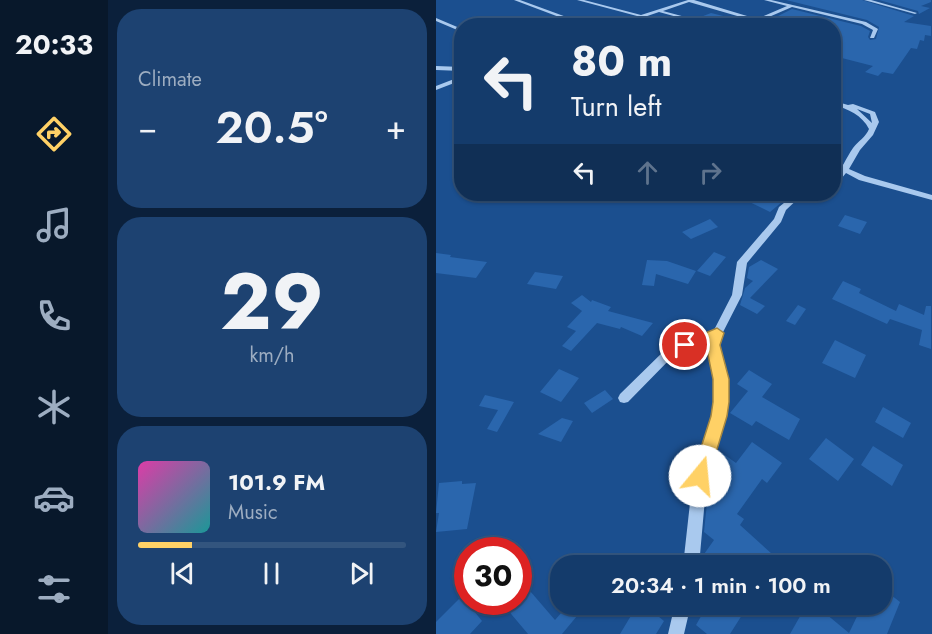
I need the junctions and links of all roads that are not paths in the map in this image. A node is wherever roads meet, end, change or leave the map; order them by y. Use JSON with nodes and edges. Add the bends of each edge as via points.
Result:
{"nodes":[{"id":1,"x":516,"y":0,"type":"edge"},
{"id":2,"x":579,"y":0,"type":"edge"},
{"id":3,"x":680,"y":0,"type":"edge"},
{"id":4,"x":766,"y":0,"type":"edge"},
{"id":5,"x":866,"y":0,"type":"edge"},
{"id":6,"x":689,"y":1,"type":"edge"},
{"id":7,"x":791,"y":6,"type":"junction"},
{"id":8,"x":658,"y":11,"type":"junction"},
{"id":9,"x":915,"y":13,"type":"dead end"},
{"id":10,"x":640,"y":16,"type":"junction"},
{"id":11,"x":567,"y":18,"type":"edge"},
{"id":12,"x":635,"y":18,"type":"edge"},
{"id":13,"x":686,"y":18,"type":"edge"},
{"id":14,"x":751,"y":18,"type":"edge"},
{"id":15,"x":763,"y":18,"type":"edge"},
{"id":16,"x":436,"y":19,"type":"edge"},
{"id":17,"x":454,"y":27,"type":"edge"},
{"id":18,"x":872,"y":37,"type":"dead end"},
{"id":19,"x":436,"y":62,"type":"edge"},
{"id":20,"x":443,"y":67,"type":"junction"},
{"id":21,"x":436,"y":68,"type":"edge"},
{"id":22,"x":454,"y":68,"type":"edge"},
{"id":23,"x":454,"y":81,"type":"edge"},
{"id":24,"x":436,"y":88,"type":"edge"},
{"id":25,"x":841,"y":104,"type":"edge"},
{"id":26,"x":841,"y":106,"type":"edge"},
{"id":27,"x":872,"y":129,"type":"junction"},
{"id":28,"x":843,"y":172,"type":"joint"},
{"id":29,"x":931,"y":198,"type":"edge"},
{"id":30,"x":791,"y":201,"type":"edge"},
{"id":31,"x":717,"y":333,"type":"junction"},
{"id":32,"x":624,"y":398,"type":"dead end"},
{"id":33,"x":692,"y":555,"type":"edge"},
{"id":34,"x":680,"y":615,"type":"edge"},
{"id":35,"x":676,"y":634,"type":"edge"}],
"edges":[{"from":1,"to":11,"type":"street"},
{"from":2,"to":10,"type":"street"},
{"from":3,"to":6,"type":"street"},
{"from":4,"to":7,"type":"street"},
{"from":5,"to":9,"type":"street"},
{"from":6,"to":8,"type":"street"},
{"from":6,"to":14,"type":"street"},
{"from":7,"to":15,"type":"street"},
{"from":7,"to":18,"type":"street","via":[[872,25],[876,29]]},
{"from":8,"to":10,"type":"street"},
{"from":8,"to":13,"type":"street"},
{"from":10,"to":12,"type":"street"},
{"from":16,"to":17,"type":"street"},
{"from":19,"to":20,"type":"street"},
{"from":20,"to":21,"type":"street"},
{"from":20,"to":22,"type":"street"},
{"from":23,"to":24,"type":"street"},
{"from":25,"to":27,"type":"street","via":[[869,110],[876,116]]},
{"from":26,"to":27,"type":"street","via":[[864,116]]},
{"from":27,"to":28,"type":"street"},
{"from":28,"to":29,"type":"street"},
{"from":30,"to":31,"type":"street","via":[[742,262],[737,295]]},
{"from":31,"to":32,"type":"street","via":[[671,351]]},
{"from":31,"to":33,"type":"street","via":[[713,345],[721,379],[721,402],[700,476]]},
{"from":34,"to":35,"type":"street"}]}
